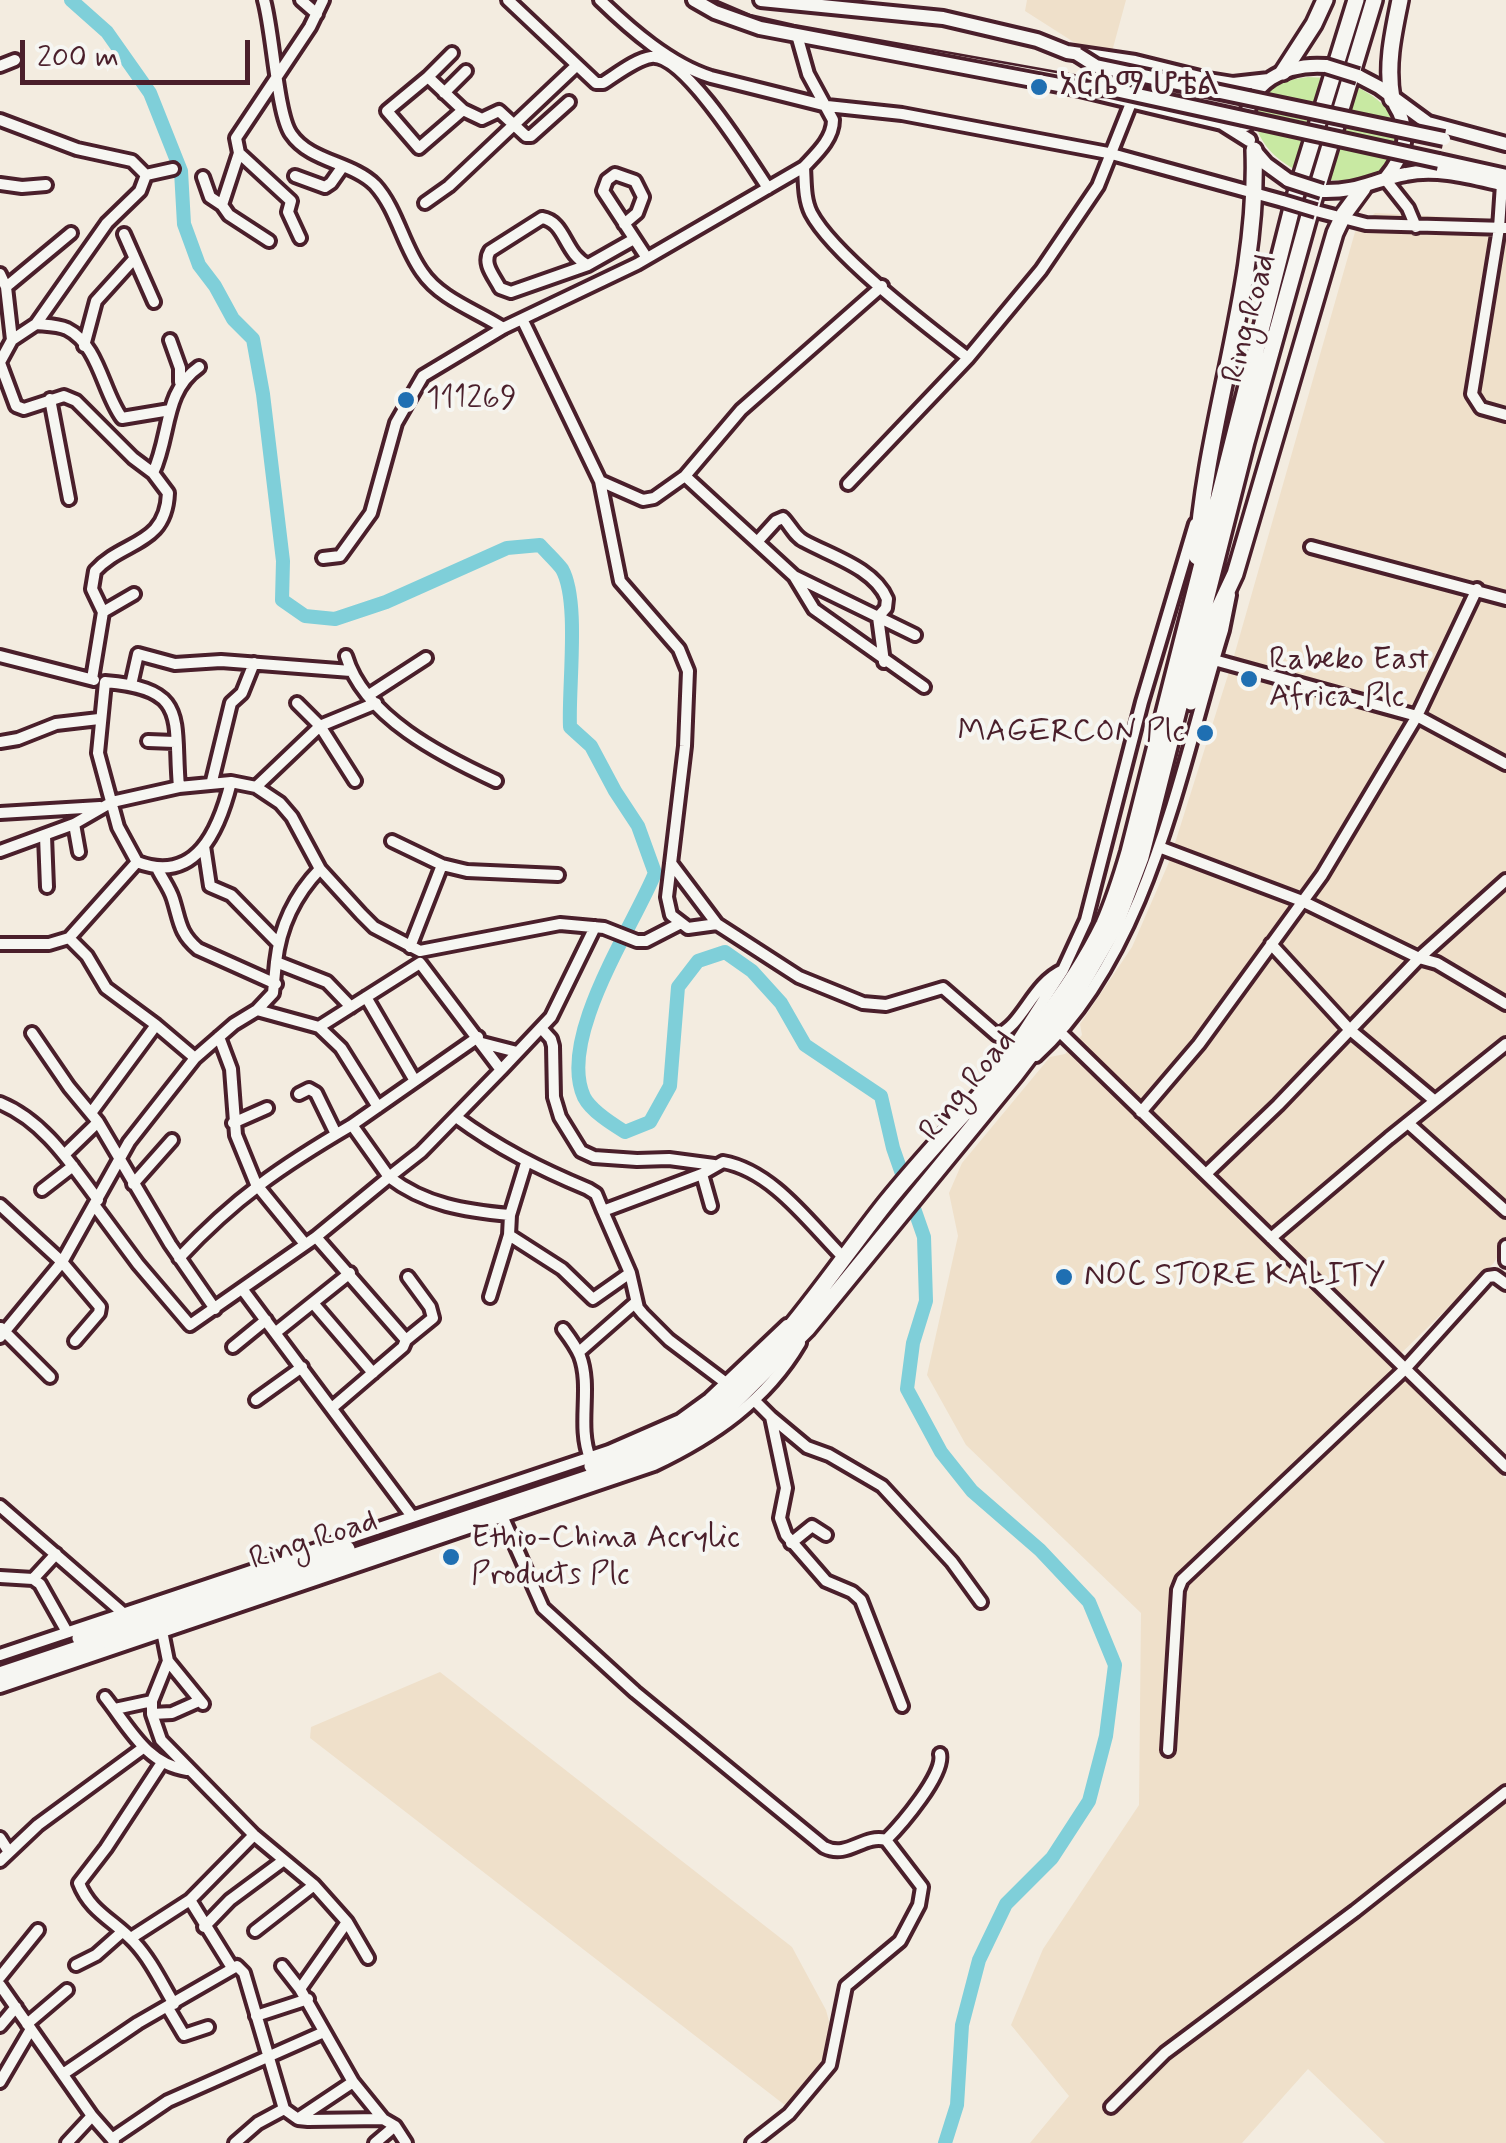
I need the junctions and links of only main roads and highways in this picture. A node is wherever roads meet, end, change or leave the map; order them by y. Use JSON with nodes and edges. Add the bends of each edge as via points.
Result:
{"nodes":[{"id":1,"x":694,"y":0,"type":"edge"},
{"id":2,"x":761,"y":0,"type":"edge"},
{"id":3,"x":1325,"y":0,"type":"edge"},
{"id":4,"x":1356,"y":0,"type":"edge"},
{"id":5,"x":1374,"y":0,"type":"edge"},
{"id":6,"x":1400,"y":0,"type":"edge"},
{"id":7,"x":1077,"y":54,"type":"junction"},
{"id":8,"x":1276,"y":76,"type":"junction"},
{"id":9,"x":1080,"y":89,"type":"junction"},
{"id":10,"x":1392,"y":99,"type":"junction"},
{"id":11,"x":1506,"y":144,"type":"edge"},
{"id":12,"x":1251,"y":145,"type":"junction"},
{"id":13,"x":1506,"y":153,"type":"edge"},
{"id":14,"x":1385,"y":179,"type":"junction"},
{"id":15,"x":1505,"y":181,"type":"edge"},
{"id":16,"x":1364,"y":188,"type":"junction"},
{"id":17,"x":1196,"y":586,"type":"junction"},
{"id":18,"x":1162,"y":780,"type":"junction"},
{"id":19,"x":1009,"y":1072,"type":"junction"},
{"id":20,"x":801,"y":1324,"type":"junction"},
{"id":21,"x":0,"y":1665,"type":"edge"},
{"id":22,"x":0,"y":1676,"type":"edge"}],
"edges":[{"from":1,"to":9,"type":"main road","via":[[734,20],[797,35]]},
{"from":2,"to":7,"type":"main road","via":[[943,18]]},
{"from":3,"to":8,"type":"highway"},
{"from":4,"to":17,"type":"highway","name":"Ring Road","via":[[1293,202]]},
{"from":5,"to":18,"type":"highway","name":"Ring Road","via":[[1265,372]]},
{"from":6,"to":10,"type":"highway","via":[[1388,77]]},
{"from":7,"to":8,"type":"main road","via":[[1233,84]]},
{"from":7,"to":13,"type":"main road","bridge":true,"via":[[1096,66]]},
{"from":8,"to":10,"type":"main road","bridge":true,"via":[[1326,66],[1358,76]]},
{"from":8,"to":12,"type":"main road","via":[[1246,108]]},
{"from":9,"to":12,"type":"main road","via":[[1222,123]]},
{"from":9,"to":15,"type":"main road","bridge":true,"via":[[1106,88]]},
{"from":10,"to":11,"type":"main road","via":[[1428,123]]},
{"from":10,"to":14,"type":"main road","via":[[1406,143]]},
{"from":12,"to":16,"type":"main road","bridge":true,"via":[[1288,180],[1322,191]]},
{"from":12,"to":17,"type":"highway","via":[[1249,250],[1202,504]]},
{"from":14,"to":15,"type":"main road","via":[[1428,171]]},
{"from":14,"to":16,"type":"main road"},
{"from":16,"to":18,"type":"highway","via":[[1342,218],[1234,574]]},
{"from":17,"to":19,"type":"highway","name":"Ring Road","via":[[1117,890],[1063,994]]},
{"from":18,"to":19,"type":"highway","name":"Ring Road","via":[[1108,939],[1072,999]]},
{"from":19,"to":20,"type":"highway","name":"Ring Road","via":[[937,1172]]},
{"from":19,"to":20,"type":"highway","name":"Ring Road","via":[[886,1204]]},
{"from":20,"to":21,"type":"highway","name":"Ring Road","via":[[704,1415],[624,1455]]},
{"from":20,"to":22,"type":"highway","name":"Ring Road","via":[[722,1415],[633,1463]]}]}
